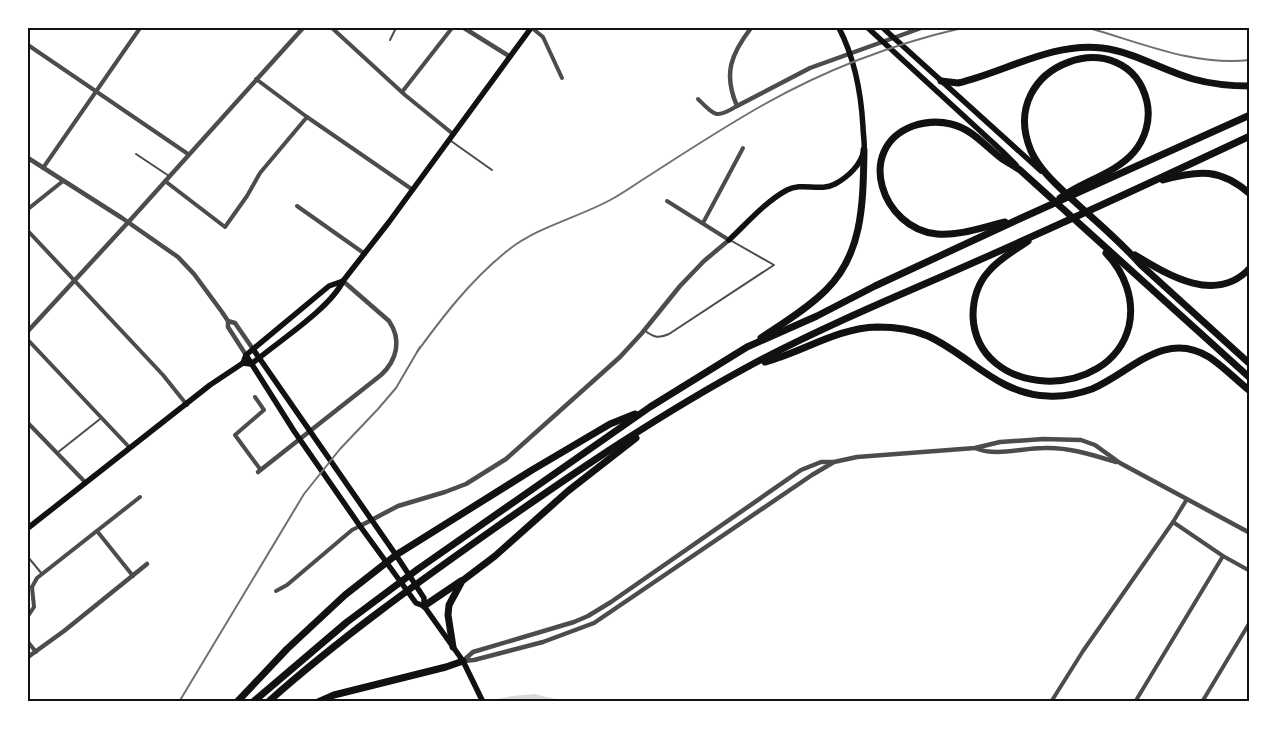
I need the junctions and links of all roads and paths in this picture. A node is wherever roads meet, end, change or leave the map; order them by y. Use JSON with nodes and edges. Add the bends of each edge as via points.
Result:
{"nodes":[{"id":1,"x":140,"y":28,"type":"edge"},
{"id":2,"x":303,"y":28,"type":"edge"},
{"id":3,"x":332,"y":28,"type":"edge"},
{"id":4,"x":396,"y":28,"type":"edge"},
{"id":5,"x":452,"y":28,"type":"edge"},
{"id":6,"x":464,"y":28,"type":"edge"},
{"id":7,"x":532,"y":28,"type":"edge"},
{"id":8,"x":751,"y":28,"type":"edge"},
{"id":9,"x":839,"y":28,"type":"edge"},
{"id":10,"x":883,"y":28,"type":"edge"},
{"id":11,"x":921,"y":28,"type":"edge"},
{"id":12,"x":870,"y":29,"type":"edge"},
{"id":13,"x":390,"y":40,"type":"dead end"},
{"id":14,"x":28,"y":45,"type":"edge"},
{"id":15,"x":509,"y":56,"type":"junction"},
{"id":16,"x":562,"y":78,"type":"dead end"},
{"id":17,"x":256,"y":79,"type":"junction"},
{"id":18,"x":941,"y":81,"type":"junction"},
{"id":19,"x":1250,"y":86,"type":"edge"},
{"id":20,"x":97,"y":92,"type":"junction"},
{"id":21,"x":402,"y":92,"type":"junction"},
{"id":22,"x":698,"y":99,"type":"dead end"},
{"id":23,"x":737,"y":106,"type":"junction"},
{"id":24,"x":1250,"y":115,"type":"edge"},
{"id":25,"x":307,"y":118,"type":"junction"},
{"id":26,"x":1250,"y":136,"type":"edge"},
{"id":27,"x":451,"y":137,"type":"junction"},
{"id":28,"x":743,"y":148,"type":"dead end"},
{"id":29,"x":864,"y":150,"type":"junction"},
{"id":30,"x":136,"y":154,"type":"dead end"},
{"id":31,"x":188,"y":154,"type":"junction"},
{"id":32,"x":28,"y":158,"type":"edge"},
{"id":33,"x":43,"y":168,"type":"junction"},
{"id":34,"x":492,"y":170,"type":"dead end"},
{"id":35,"x":1020,"y":170,"type":"junction"},
{"id":36,"x":167,"y":179,"type":"junction"},
{"id":37,"x":63,"y":181,"type":"junction"},
{"id":38,"x":1053,"y":182,"type":"junction"},
{"id":39,"x":1143,"y":185,"type":"junction"},
{"id":40,"x":413,"y":190,"type":"junction"},
{"id":41,"x":1250,"y":194,"type":"edge"},
{"id":42,"x":667,"y":201,"type":"dead end"},
{"id":43,"x":297,"y":206,"type":"dead end"},
{"id":44,"x":1050,"y":206,"type":"junction"},
{"id":45,"x":28,"y":210,"type":"edge"},
{"id":46,"x":1018,"y":220,"type":"junction"},
{"id":47,"x":127,"y":223,"type":"junction"},
{"id":48,"x":702,"y":223,"type":"junction"},
{"id":49,"x":1045,"y":230,"type":"junction"},
{"id":50,"x":28,"y":231,"type":"edge"},
{"id":51,"x":729,"y":240,"type":"junction"},
{"id":52,"x":1100,"y":242,"type":"junction"},
{"id":53,"x":1127,"y":250,"type":"junction"},
{"id":54,"x":365,"y":254,"type":"junction"},
{"id":55,"x":1250,"y":268,"type":"edge"},
{"id":56,"x":74,"y":281,"type":"junction"},
{"id":57,"x":343,"y":281,"type":"junction"},
{"id":58,"x":228,"y":321,"type":"junction"},
{"id":59,"x":644,"y":330,"type":"junction"},
{"id":60,"x":28,"y":331,"type":"edge"},
{"id":61,"x":28,"y":340,"type":"edge"},
{"id":62,"x":747,"y":347,"type":"junction"},
{"id":63,"x":253,"y":349,"type":"junction"},
{"id":64,"x":246,"y":355,"type":"junction"},
{"id":65,"x":259,"y":358,"type":"junction"},
{"id":66,"x":243,"y":363,"type":"junction"},
{"id":67,"x":251,"y":364,"type":"junction"},
{"id":68,"x":1250,"y":364,"type":"edge"},
{"id":69,"x":750,"y":366,"type":"junction"},
{"id":70,"x":1250,"y":378,"type":"edge"},
{"id":71,"x":1250,"y":391,"type":"edge"},
{"id":72,"x":255,"y":397,"type":"dead end"},
{"id":73,"x":187,"y":405,"type":"junction"},
{"id":74,"x":650,"y":408,"type":"junction"},
{"id":75,"x":674,"y":410,"type":"junction"},
{"id":76,"x":102,"y":417,"type":"junction"},
{"id":77,"x":28,"y":424,"type":"edge"},
{"id":78,"x":130,"y":448,"type":"junction"},
{"id":79,"x":975,"y":448,"type":"junction"},
{"id":80,"x":57,"y":454,"type":"junction"},
{"id":81,"x":834,"y":462,"type":"junction"},
{"id":82,"x":1120,"y":463,"type":"junction"},
{"id":83,"x":259,"y":470,"type":"joint"},
{"id":84,"x":86,"y":483,"type":"junction"},
{"id":85,"x":140,"y":497,"type":"dead end"},
{"id":86,"x":1187,"y":499,"type":"junction"},
{"id":87,"x":372,"y":520,"type":"junction"},
{"id":88,"x":1173,"y":522,"type":"junction"},
{"id":89,"x":360,"y":526,"type":"junction"},
{"id":90,"x":28,"y":528,"type":"edge"},
{"id":91,"x":96,"y":531,"type":"junction"},
{"id":92,"x":1250,"y":532,"type":"edge"},
{"id":93,"x":396,"y":555,"type":"junction"},
{"id":94,"x":1223,"y":556,"type":"junction"},
{"id":95,"x":28,"y":557,"type":"edge"},
{"id":96,"x":386,"y":561,"type":"junction"},
{"id":97,"x":148,"y":564,"type":"dead end"},
{"id":98,"x":1250,"y":571,"type":"edge"},
{"id":99,"x":42,"y":574,"type":"junction"},
{"id":100,"x":133,"y":576,"type":"junction"},
{"id":101,"x":462,"y":581,"type":"junction"},
{"id":102,"x":276,"y":591,"type":"dead end"},
{"id":103,"x":424,"y":606,"type":"junction"},
{"id":104,"x":28,"y":616,"type":"edge"},
{"id":105,"x":1250,"y":622,"type":"edge"},
{"id":106,"x":28,"y":642,"type":"edge"},
{"id":107,"x":452,"y":647,"type":"junction"},
{"id":108,"x":36,"y":652,"type":"junction"},
{"id":109,"x":28,"y":657,"type":"edge"},
{"id":110,"x":463,"y":661,"type":"junction"},
{"id":111,"x":237,"y":702,"type":"edge"},
{"id":112,"x":253,"y":702,"type":"edge"},
{"id":113,"x":268,"y":702,"type":"edge"},
{"id":114,"x":318,"y":702,"type":"edge"},
{"id":115,"x":483,"y":702,"type":"edge"},
{"id":116,"x":1051,"y":702,"type":"edge"},
{"id":117,"x":1135,"y":702,"type":"edge"},
{"id":118,"x":1202,"y":702,"type":"edge"}],
"edges":[{"from":1,"to":20,"type":"street"},
{"from":2,"to":17,"type":"street"},
{"from":3,"to":21,"type":"street"},
{"from":4,"to":13,"type":"lane"},
{"from":5,"to":21,"type":"street"},
{"from":6,"to":15,"type":"street"},
{"from":7,"to":15,"type":"main road"},
{"from":7,"to":16,"type":"street","via":[[543,38]]},
{"from":8,"to":23,"type":"street","via":[[733,56],[729,72]]},
{"from":9,"to":29,"type":"main road","via":[[857,75]]},
{"from":10,"to":18,"type":"main road"},
{"from":11,"to":23,"type":"street","via":[[810,68]]},
{"from":12,"to":35,"type":"main road"},
{"from":14,"to":20,"type":"street"},
{"from":15,"to":27,"type":"main road"},
{"from":17,"to":25,"type":"street"},
{"from":17,"to":31,"type":"street"},
{"from":18,"to":19,"type":"highway","via":[[958,83],[1065,50],[1100,48],[1128,54],[1193,79]]},
{"from":18,"to":38,"type":"main road"},
{"from":20,"to":31,"type":"street"},
{"from":20,"to":33,"type":"street"},
{"from":21,"to":27,"type":"street"},
{"from":22,"to":23,"type":"street","via":[[718,115]]},
{"from":24,"to":44,"type":"highway"},
{"from":25,"to":36,"type":"street","via":[[260,173],[225,226]]},
{"from":25,"to":40,"type":"street"},
{"from":26,"to":39,"type":"highway"},
{"from":27,"to":34,"type":"lane"},
{"from":27,"to":40,"type":"main road"},
{"from":28,"to":48,"type":"street"},
{"from":29,"to":51,"type":"main road","via":[[849,175],[824,188],[796,186],[789,189]]},
{"from":29,"to":62,"type":"highway","via":[[860,221],[847,261],[831,284],[811,303]]},
{"from":30,"to":36,"type":"lane"},
{"from":31,"to":36,"type":"street"},
{"from":32,"to":33,"type":"street"},
{"from":33,"to":37,"type":"street"},
{"from":35,"to":46,"type":"highway","via":[[968,131],[954,124],[936,122],[915,125],[897,136],[885,151],[880,171],[888,202],[900,217],[921,230],[953,234]]},
{"from":35,"to":52,"type":"highway"},
{"from":36,"to":47,"type":"street"},
{"from":37,"to":45,"type":"street"},
{"from":37,"to":47,"type":"street"},
{"from":38,"to":44,"type":"highway","via":[[1036,160],[1027,138],[1026,110],[1034,90],[1059,65],[1074,60],[1099,58],[1120,66],[1137,80],[1145,96],[1148,122],[1143,138],[1122,162],[1073,188]]},
{"from":38,"to":53,"type":"highway"},
{"from":39,"to":41,"type":"highway","via":[[1199,172],[1227,178]]},
{"from":39,"to":49,"type":"highway"},
{"from":40,"to":54,"type":"main road"},
{"from":42,"to":48,"type":"street"},
{"from":43,"to":54,"type":"street"},
{"from":44,"to":46,"type":"highway"},
{"from":46,"to":62,"type":"highway"},
{"from":47,"to":56,"type":"street"},
{"from":47,"to":58,"type":"street","via":[[186,265]]},
{"from":48,"to":51,"type":"street"},
{"from":49,"to":52,"type":"highway","via":[[988,271],[980,283],[973,310],[975,330],[987,354],[1009,371],[1035,380],[1063,381],[1090,373],[1112,357],[1127,334],[1130,321],[1128,291],[1119,270]]},
{"from":49,"to":69,"type":"highway","via":[[837,322]]},
{"from":50,"to":56,"type":"street"},
{"from":51,"to":59,"type":"street","via":[[680,286]]},
{"from":51,"to":59,"type":"lane","via":[[774,265],[661,338]]},
{"from":52,"to":70,"type":"highway"},
{"from":53,"to":55,"type":"highway","via":[[1160,271],[1198,284],[1225,284]]},
{"from":53,"to":68,"type":"highway"},
{"from":54,"to":57,"type":"main road"},
{"from":56,"to":60,"type":"street"},
{"from":56,"to":73,"type":"street"},
{"from":57,"to":63,"type":"main road","via":[[329,286]]},
{"from":57,"to":65,"type":"main road","via":[[339,291]]},
{"from":57,"to":83,"type":"street","via":[[393,326],[397,339],[394,359],[381,375]]},
{"from":58,"to":63,"type":"street","via":[[235,323]]},
{"from":58,"to":64,"type":"street","via":[[228,328]]},
{"from":59,"to":87,"type":"street","via":[[620,357],[506,459],[466,484],[398,506]]},
{"from":61,"to":76,"type":"street"},
{"from":62,"to":74,"type":"highway"},
{"from":63,"to":64,"type":"main road"},
{"from":63,"to":65,"type":"main road"},
{"from":64,"to":66,"type":"main road"},
{"from":64,"to":67,"type":"main road"},
{"from":65,"to":67,"type":"main road"},
{"from":65,"to":87,"type":"main road"},
{"from":66,"to":67,"type":"main road"},
{"from":66,"to":73,"type":"main road"},
{"from":67,"to":89,"type":"main road"},
{"from":69,"to":71,"type":"highway","via":[[853,330],[886,327],[927,336],[1002,384],[1038,396],[1079,393],[1100,385],[1154,352],[1179,348],[1208,357]]},
{"from":69,"to":75,"type":"highway"},
{"from":72,"to":83,"type":"street","via":[[264,410],[235,435]]},
{"from":73,"to":78,"type":"main road"},
{"from":74,"to":93,"type":"highway","via":[[610,424]]},
{"from":74,"to":112,"type":"highway","via":[[418,569],[347,622]]},
{"from":75,"to":101,"type":"highway","via":[[568,491]]},
{"from":75,"to":113,"type":"highway","via":[[538,498],[424,578]]},
{"from":76,"to":78,"type":"street"},
{"from":76,"to":80,"type":"lane"},
{"from":77,"to":80,"type":"street"},
{"from":78,"to":84,"type":"main road"},
{"from":79,"to":81,"type":"street","via":[[857,457]]},
{"from":79,"to":82,"type":"street","via":[[985,452],[1062,448]]},
{"from":79,"to":82,"type":"street","via":[[1000,442],[1081,440],[1108,453]]},
{"from":80,"to":84,"type":"street"},
{"from":81,"to":110,"type":"street","via":[[724,533],[594,624],[543,642]]},
{"from":81,"to":110,"type":"street","via":[[820,462],[800,470],[588,616],[473,652]]},
{"from":82,"to":86,"type":"street"},
{"from":84,"to":90,"type":"main road"},
{"from":85,"to":91,"type":"street"},
{"from":86,"to":88,"type":"street"},
{"from":86,"to":92,"type":"street"},
{"from":87,"to":89,"type":"street"},
{"from":87,"to":93,"type":"main road"},
{"from":88,"to":94,"type":"street"},
{"from":88,"to":116,"type":"street"},
{"from":89,"to":96,"type":"main road"},
{"from":89,"to":102,"type":"street"},
{"from":91,"to":99,"type":"street"},
{"from":91,"to":100,"type":"street"},
{"from":93,"to":96,"type":"highway"},
{"from":93,"to":103,"type":"main road","via":[[424,598]]},
{"from":94,"to":98,"type":"street"},
{"from":94,"to":117,"type":"street"},
{"from":95,"to":99,"type":"lane"},
{"from":96,"to":103,"type":"main road","via":[[416,603]]},
{"from":96,"to":111,"type":"highway","via":[[287,649]]},
{"from":97,"to":100,"type":"street"},
{"from":99,"to":104,"type":"street","via":[[32,587],[34,607]]},
{"from":100,"to":108,"type":"street"},
{"from":101,"to":103,"type":"highway"},
{"from":101,"to":107,"type":"highway","via":[[449,605]]},
{"from":103,"to":107,"type":"main road"},
{"from":105,"to":118,"type":"street"},
{"from":106,"to":108,"type":"street"},
{"from":107,"to":110,"type":"main road"},
{"from":108,"to":109,"type":"street"},
{"from":110,"to":114,"type":"highway"},
{"from":110,"to":115,"type":"main road"}]}
